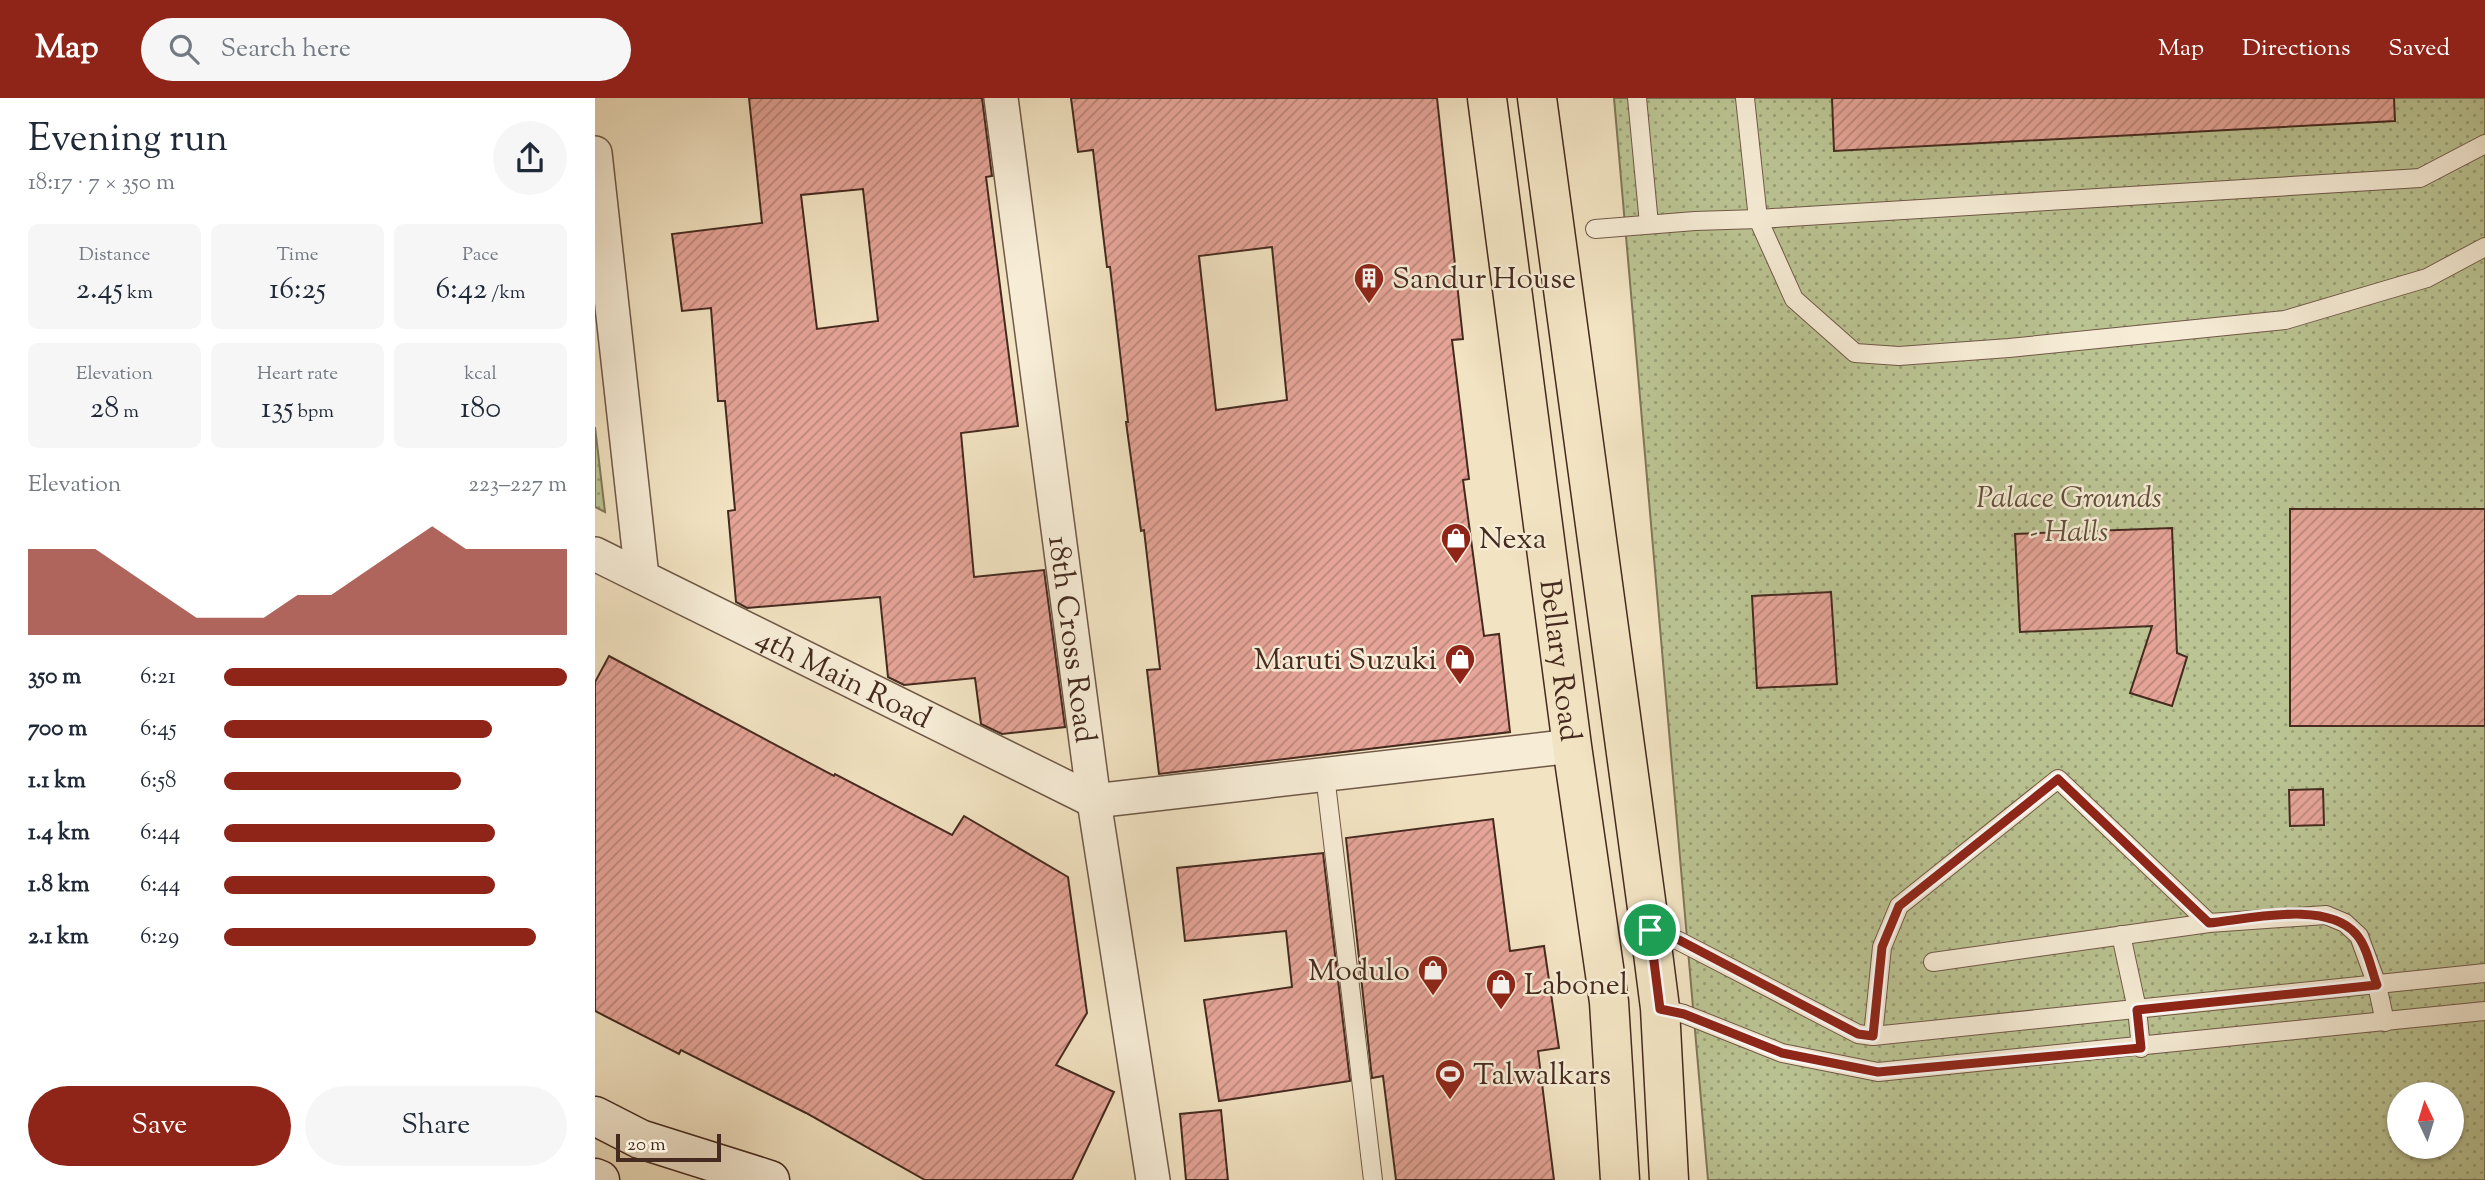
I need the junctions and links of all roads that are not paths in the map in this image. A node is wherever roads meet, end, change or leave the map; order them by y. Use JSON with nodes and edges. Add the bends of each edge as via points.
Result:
{"nodes":[{"id":1,"x":1001,"y":98,"type":"edge"},
{"id":2,"x":1487,"y":98,"type":"edge"},
{"id":3,"x":1537,"y":98,"type":"edge"},
{"id":4,"x":1637,"y":98,"type":"edge"},
{"id":5,"x":1745,"y":98,"type":"edge"},
{"id":6,"x":2485,"y":144,"type":"edge"},
{"id":7,"x":595,"y":153,"type":"edge"},
{"id":8,"x":1758,"y":219,"type":"junction"},
{"id":9,"x":1649,"y":225,"type":"junction"},
{"id":10,"x":1595,"y":229,"type":"dead end"},
{"id":11,"x":2485,"y":247,"type":"edge"},
{"id":12,"x":595,"y":554,"type":"edge"},
{"id":13,"x":642,"y":577,"type":"junction"},
{"id":14,"x":1572,"y":746,"type":"junction"},
{"id":15,"x":1325,"y":775,"type":"junction"},
{"id":16,"x":1094,"y":801,"type":"junction"},
{"id":17,"x":2209,"y":923,"type":"junction"},
{"id":18,"x":1650,"y":930,"type":"junction"},
{"id":19,"x":2121,"y":935,"type":"junction"},
{"id":20,"x":1933,"y":962,"type":"dead end"},
{"id":21,"x":2485,"y":973,"type":"edge"},
{"id":22,"x":2377,"y":985,"type":"junction"},
{"id":23,"x":1660,"y":1009,"type":"junction"},
{"id":24,"x":2137,"y":1010,"type":"junction"},
{"id":25,"x":2485,"y":1012,"type":"edge"},
{"id":26,"x":2385,"y":1022,"type":"junction"},
{"id":27,"x":1873,"y":1036,"type":"junction"},
{"id":28,"x":2141,"y":1048,"type":"junction"},
{"id":29,"x":595,"y":1116,"type":"edge"},
{"id":30,"x":640,"y":1139,"type":"junction"},
{"id":31,"x":716,"y":1180,"type":"edge"},
{"id":32,"x":770,"y":1180,"type":"edge"},
{"id":33,"x":1153,"y":1180,"type":"edge"},
{"id":34,"x":1373,"y":1180,"type":"edge"},
{"id":35,"x":1621,"y":1180,"type":"edge"},
{"id":36,"x":1669,"y":1180,"type":"edge"}],
"edges":[{"from":1,"to":16,"type":"street","name":"18th Cross Road"},
{"from":2,"to":14,"type":"main road","name":"Bellary Road"},
{"from":3,"to":18,"type":"main road","name":"Bellary Road"},
{"from":4,"to":9,"type":"lane"},
{"from":5,"to":8,"type":"lane"},
{"from":6,"to":8,"type":"lane","via":[[2420,178]]},
{"from":7,"to":13,"type":"street"},
{"from":8,"to":9,"type":"lane"},
{"from":8,"to":11,"type":"lane","via":[[1794,299],[1855,353],[1899,356],[2285,320],[2427,278]]},
{"from":9,"to":10,"type":"lane"},
{"from":12,"to":13,"type":"street","name":"4th Main Road"},
{"from":13,"to":16,"type":"street","name":"4th Main Road"},
{"from":14,"to":15,"type":"street"},
{"from":14,"to":35,"type":"main road","name":"Bellary Road","via":[[1609,1002]]},
{"from":15,"to":16,"type":"street"},
{"from":15,"to":34,"type":"lane"},
{"from":16,"to":33,"type":"street","name":"18th Cross Road"},
{"from":17,"to":19,"type":"lane"},
{"from":17,"to":22,"type":"lane","via":[[2326,915],[2359,936]]},
{"from":17,"to":27,"type":"lane","via":[[2058,779],[1899,906],[1882,947]]},
{"from":18,"to":23,"type":"main road","name":"Bellary Road"},
{"from":18,"to":27,"type":"lane","via":[[1679,940],[1858,1034]]},
{"from":19,"to":20,"type":"lane"},
{"from":19,"to":24,"type":"lane"},
{"from":21,"to":22,"type":"lane"},
{"from":22,"to":24,"type":"lane"},
{"from":22,"to":26,"type":"lane"},
{"from":23,"to":28,"type":"lane","via":[[1782,1053],[1878,1072]]},
{"from":23,"to":36,"type":"main road","name":"Bellary Road"},
{"from":24,"to":27,"type":"lane"},
{"from":24,"to":28,"type":"lane"},
{"from":25,"to":26,"type":"lane"},
{"from":26,"to":28,"type":"lane"},
{"from":29,"to":30,"type":"main road"},
{"from":30,"to":31,"type":"main road"},
{"from":30,"to":32,"type":"main road"}]}
